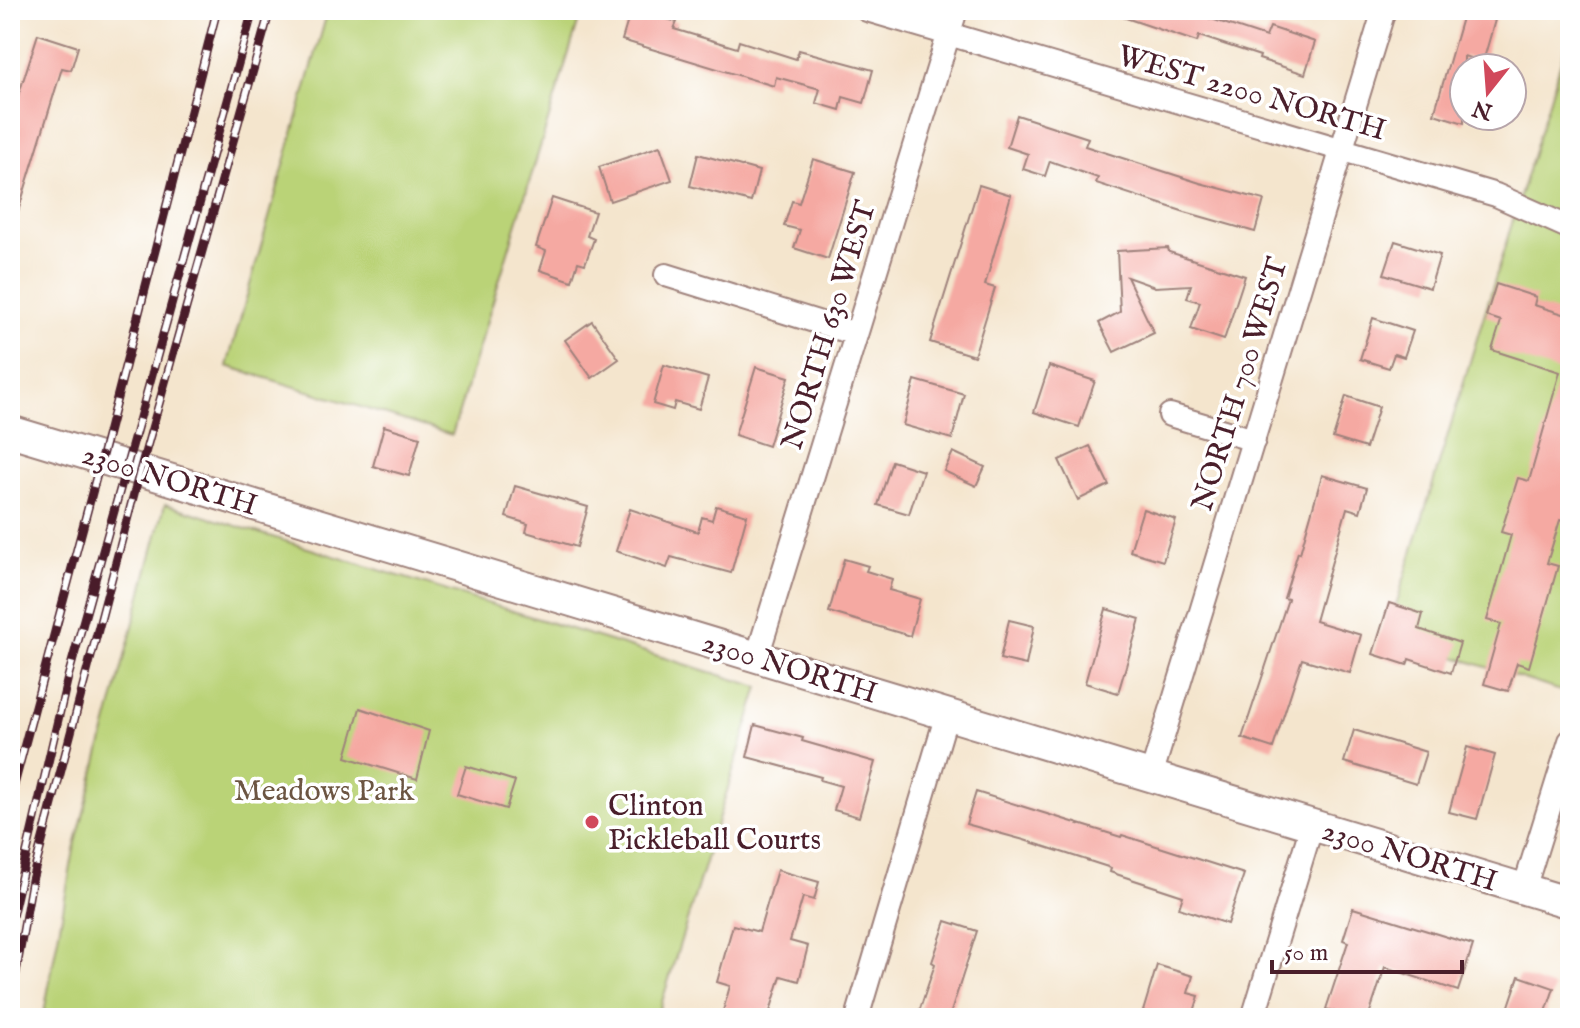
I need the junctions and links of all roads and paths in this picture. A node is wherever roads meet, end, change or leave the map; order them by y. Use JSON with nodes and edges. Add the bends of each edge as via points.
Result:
{"nodes":[{"id":1,"x":867,"y":10,"type":"edge"},
{"id":2,"x":956,"y":10,"type":"edge"},
{"id":3,"x":1384,"y":10,"type":"edge"},
{"id":4,"x":948,"y":34,"type":"junction"},
{"id":5,"x":1342,"y":150,"type":"junction"},
{"id":6,"x":1570,"y":228,"type":"edge"},
{"id":7,"x":666,"y":275,"type":"dead end"},
{"id":8,"x":856,"y":334,"type":"junction"},
{"id":9,"x":1170,"y":415,"type":"dead end"},
{"id":10,"x":10,"y":431,"type":"edge"},
{"id":11,"x":1254,"y":440,"type":"junction"},
{"id":12,"x":757,"y":657,"type":"junction"},
{"id":13,"x":947,"y":714,"type":"junction"},
{"id":14,"x":1570,"y":741,"type":"edge"},
{"id":15,"x":1151,"y":776,"type":"junction"},
{"id":16,"x":1312,"y":825,"type":"junction"},
{"id":17,"x":1524,"y":889,"type":"junction"},
{"id":18,"x":1570,"y":903,"type":"edge"},
{"id":19,"x":857,"y":1018,"type":"edge"},
{"id":20,"x":1253,"y":1018,"type":"edge"}],
"edges":[{"from":1,"to":4,"type":"street","name":"WEST 2200 NORTH"},
{"from":2,"to":4,"type":"street","name":"NORTH 630 WEST"},
{"from":3,"to":5,"type":"street","name":"NORTH 700 WEST"},
{"from":4,"to":5,"type":"street","name":"WEST 2200 NORTH"},
{"from":4,"to":8,"type":"street","name":"NORTH 630 WEST"},
{"from":5,"to":6,"type":"street","name":"WEST 2200 NORTH","via":[[1496,195]]},
{"from":5,"to":11,"type":"street","name":"NORTH 700 WEST"},
{"from":7,"to":8,"type":"street"},
{"from":8,"to":12,"type":"street","name":"NORTH 630 WEST"},
{"from":9,"to":11,"type":"street"},
{"from":10,"to":12,"type":"street","name":"2300 NORTH"},
{"from":11,"to":15,"type":"street","name":"NORTH 700 WEST"},
{"from":12,"to":13,"type":"street","name":"2300 NORTH"},
{"from":13,"to":15,"type":"street","name":"2300 NORTH"},
{"from":13,"to":19,"type":"street"},
{"from":14,"to":17,"type":"street"},
{"from":15,"to":16,"type":"street","name":"2300 NORTH"},
{"from":16,"to":17,"type":"street","name":"2300 NORTH"},
{"from":16,"to":20,"type":"street"},
{"from":17,"to":18,"type":"street","name":"2300 NORTH"}]}
